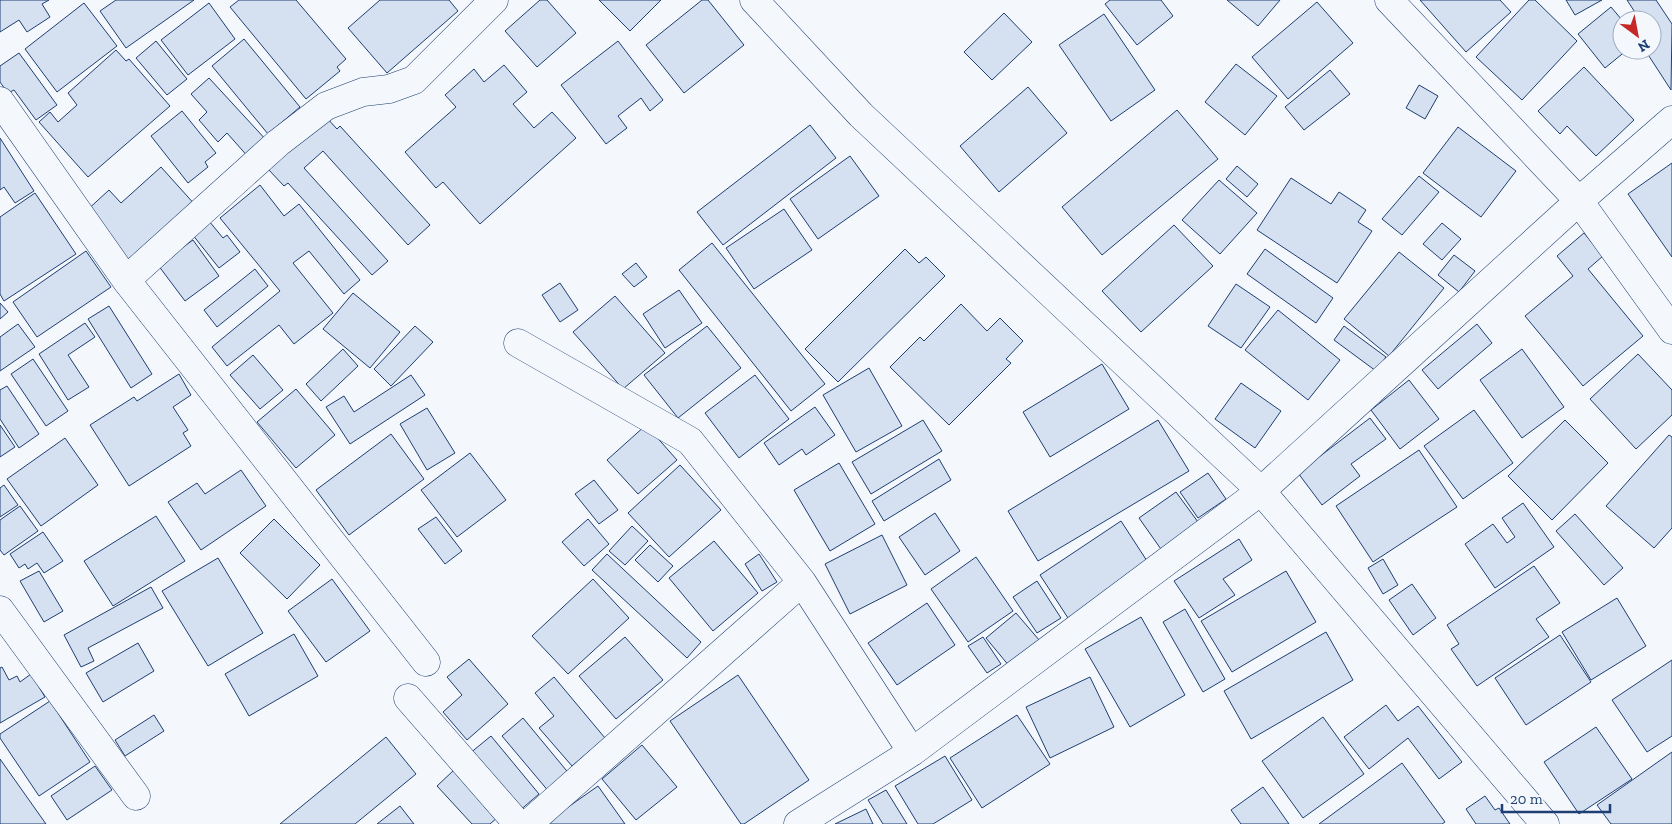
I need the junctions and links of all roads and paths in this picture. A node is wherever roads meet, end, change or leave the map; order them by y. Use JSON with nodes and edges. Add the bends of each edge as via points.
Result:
{"nodes":[{"id":1,"x":494,"y":0,"type":"edge"},
{"id":2,"x":754,"y":0,"type":"edge"},
{"id":3,"x":1389,"y":0,"type":"edge"},
{"id":4,"x":0,"y":101,"type":"edge"},
{"id":5,"x":1672,"y":120,"type":"edge"},
{"id":6,"x":1579,"y":201,"type":"junction"},
{"id":7,"x":126,"y":280,"type":"junction"},
{"id":8,"x":1672,"y":330,"type":"edge"},
{"id":9,"x":518,"y":343,"type":"dead end"},
{"id":10,"x":1261,"y":491,"type":"junction"},
{"id":11,"x":802,"y":582,"type":"junction"},
{"id":12,"x":0,"y":610,"type":"edge"},
{"id":13,"x":426,"y":662,"type":"dead end"},
{"id":14,"x":408,"y":698,"type":"dead end"},
{"id":15,"x":912,"y":752,"type":"junction"},
{"id":16,"x":136,"y":796,"type":"dead end"},
{"id":17,"x":518,"y":824,"type":"edge"},
{"id":18,"x":528,"y":824,"type":"edge"},
{"id":19,"x":798,"y":824,"type":"edge"},
{"id":20,"x":1545,"y":824,"type":"edge"}],
"edges":[{"from":1,"to":7,"type":"street","via":[[414,80],[389,89],[363,92],[326,106],[278,143]]},
{"from":2,"to":10,"type":"street","via":[[861,115]]},
{"from":3,"to":6,"type":"street"},
{"from":4,"to":7,"type":"street"},
{"from":5,"to":6,"type":"street"},
{"from":6,"to":8,"type":"street"},
{"from":6,"to":10,"type":"street"},
{"from":7,"to":13,"type":"street"},
{"from":9,"to":11,"type":"street","via":[[690,441]]},
{"from":10,"to":15,"type":"street"},
{"from":10,"to":20,"type":"street"},
{"from":11,"to":15,"type":"street"},
{"from":11,"to":18,"type":"street"},
{"from":12,"to":16,"type":"street"},
{"from":14,"to":17,"type":"street"},
{"from":15,"to":19,"type":"street"}]}
